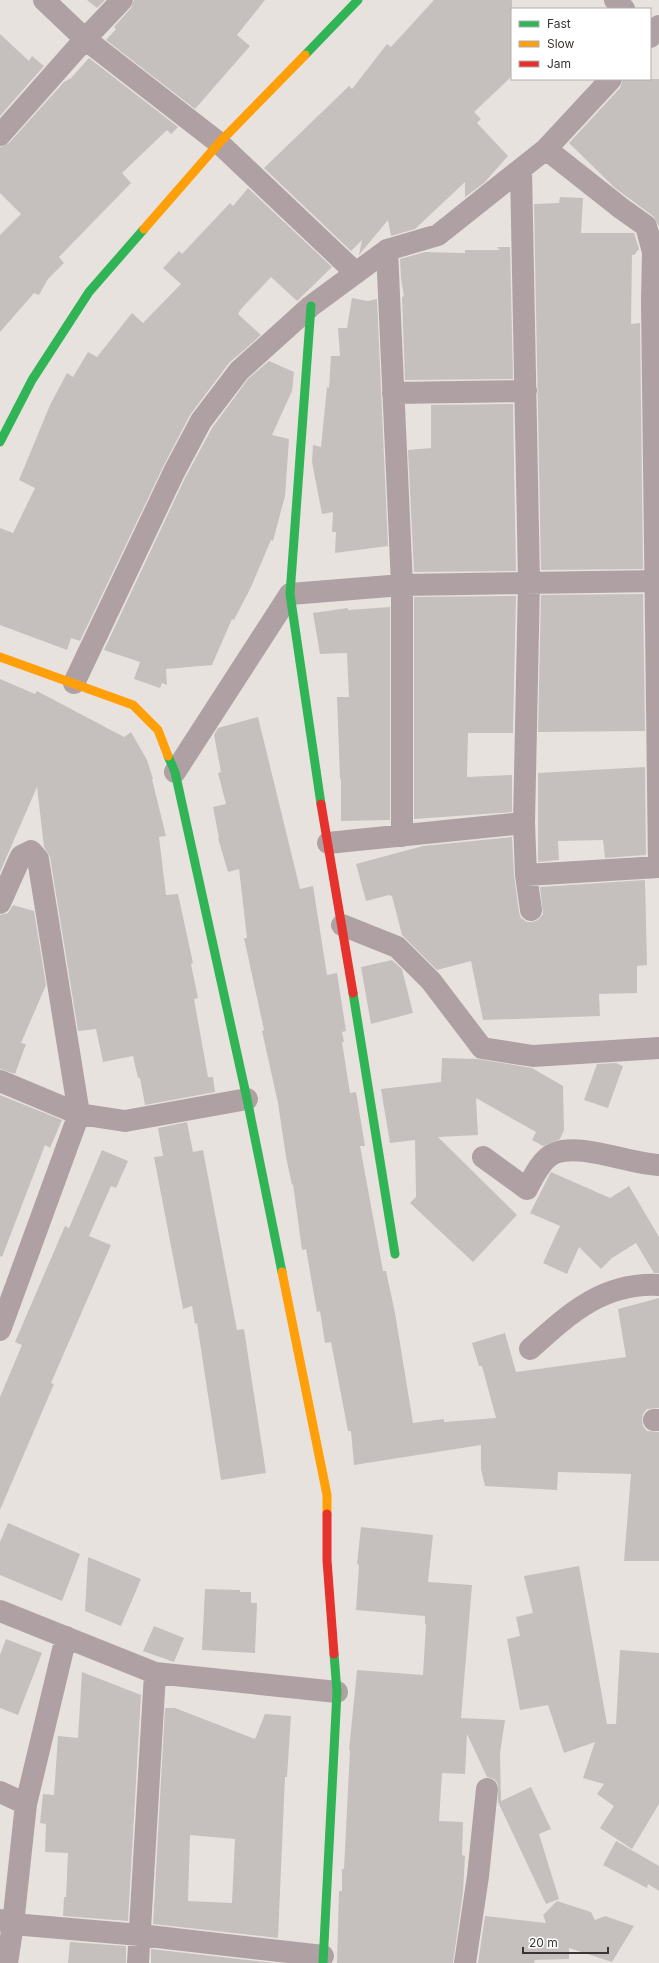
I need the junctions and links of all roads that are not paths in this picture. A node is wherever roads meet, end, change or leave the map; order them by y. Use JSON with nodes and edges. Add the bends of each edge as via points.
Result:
{"nodes":[{"id":1,"x":122,"y":0,"type":"edge"},
{"id":2,"x":358,"y":0,"type":"edge"},
{"id":3,"x":615,"y":0,"type":"edge"},
{"id":4,"x":52,"y":3,"type":"edge"},
{"id":5,"x":623,"y":8,"type":"edge"},
{"id":6,"x":85,"y":39,"type":"junction"},
{"id":7,"x":610,"y":80,"type":"edge"},
{"id":8,"x":0,"y":135,"type":"edge"},
{"id":9,"x":219,"y":143,"type":"junction"},
{"id":10,"x":546,"y":149,"type":"junction"},
{"id":11,"x":521,"y":169,"type":"junction"},
{"id":12,"x":387,"y":250,"type":"junction"},
{"id":13,"x":356,"y":272,"type":"junction"},
{"id":14,"x":656,"y":302,"type":"edge"},
{"id":15,"x":310,"y":306,"type":"junction"},
{"id":16,"x":526,"y":391,"type":"junction"},
{"id":17,"x":393,"y":393,"type":"junction"},
{"id":18,"x":0,"y":442,"type":"edge"},
{"id":19,"x":658,"y":581,"type":"edge"},
{"id":20,"x":529,"y":582,"type":"junction"},
{"id":21,"x":402,"y":585,"type":"junction"},
{"id":22,"x":290,"y":594,"type":"junction"},
{"id":23,"x":0,"y":657,"type":"edge"},
{"id":24,"x":74,"y":683,"type":"junction"},
{"id":25,"x":175,"y":772,"type":"junction"},
{"id":26,"x":524,"y":823,"type":"junction"},
{"id":27,"x":402,"y":836,"type":"junction"},
{"id":28,"x":328,"y":843,"type":"junction"},
{"id":29,"x":659,"y":867,"type":"edge"},
{"id":30,"x":526,"y":875,"type":"junction"},
{"id":31,"x":0,"y":903,"type":"edge"},
{"id":32,"x":531,"y":910,"type":"dead end"},
{"id":33,"x":342,"y":926,"type":"junction"},
{"id":34,"x":659,"y":1048,"type":"edge"},
{"id":35,"x":0,"y":1081,"type":"edge"},
{"id":36,"x":247,"y":1099,"type":"junction"},
{"id":37,"x":79,"y":1114,"type":"junction"},
{"id":38,"x":483,"y":1157,"type":"dead end"},
{"id":39,"x":658,"y":1163,"type":"edge"},
{"id":40,"x":395,"y":1254,"type":"dead end"},
{"id":41,"x":659,"y":1285,"type":"edge"},
{"id":42,"x":0,"y":1330,"type":"edge"},
{"id":43,"x":530,"y":1349,"type":"dead end"},
{"id":44,"x":0,"y":1611,"type":"edge"},
{"id":45,"x":66,"y":1637,"type":"junction"},
{"id":46,"x":155,"y":1673,"type":"junction"},
{"id":47,"x":337,"y":1692,"type":"junction"},
{"id":48,"x":487,"y":1789,"type":"dead end"},
{"id":49,"x":0,"y":1792,"type":"edge"},
{"id":50,"x":26,"y":1804,"type":"junction"},
{"id":51,"x":7,"y":1922,"type":"edge"},
{"id":52,"x":140,"y":1935,"type":"junction"},
{"id":53,"x":323,"y":1959,"type":"edge"},
{"id":54,"x":7,"y":1963,"type":"edge"},
{"id":55,"x":138,"y":1963,"type":"edge"},
{"id":56,"x":464,"y":1963,"type":"edge"}],
"edges":[{"from":1,"to":6,"type":"street"},
{"from":2,"to":9,"type":"street"},
{"from":3,"to":5,"type":"street"},
{"from":4,"to":6,"type":"street"},
{"from":6,"to":8,"type":"street"},
{"from":6,"to":9,"type":"street"},
{"from":7,"to":10,"type":"street"},
{"from":9,"to":13,"type":"street"},
{"from":9,"to":18,"type":"street","via":[[90,292],[32,380]]},
{"from":10,"to":11,"type":"street"},
{"from":10,"to":14,"type":"street","via":[[646,226],[654,252]]},
{"from":11,"to":12,"type":"street","via":[[438,235]]},
{"from":11,"to":16,"type":"street"},
{"from":12,"to":13,"type":"street"},
{"from":12,"to":17,"type":"street"},
{"from":13,"to":15,"type":"street"},
{"from":14,"to":19,"type":"street"},
{"from":15,"to":22,"type":"street"},
{"from":15,"to":24,"type":"street","via":[[239,371],[201,421],[174,472]]},
{"from":16,"to":17,"type":"street"},
{"from":16,"to":20,"type":"street"},
{"from":17,"to":21,"type":"street"},
{"from":19,"to":20,"type":"street"},
{"from":19,"to":29,"type":"street"},
{"from":20,"to":21,"type":"street"},
{"from":20,"to":26,"type":"street"},
{"from":21,"to":22,"type":"street"},
{"from":21,"to":27,"type":"street"},
{"from":22,"to":25,"type":"street"},
{"from":22,"to":28,"type":"street"},
{"from":23,"to":24,"type":"street"},
{"from":24,"to":25,"type":"street","via":[[133,705],[158,730]]},
{"from":25,"to":36,"type":"street"},
{"from":26,"to":27,"type":"street"},
{"from":26,"to":30,"type":"street"},
{"from":27,"to":28,"type":"street"},
{"from":28,"to":33,"type":"street"},
{"from":29,"to":30,"type":"street"},
{"from":30,"to":32,"type":"street"},
{"from":31,"to":37,"type":"street","via":[[21,856],[31,851],[38,860]]},
{"from":33,"to":34,"type":"street","via":[[397,947],[430,981],[482,1048],[533,1056]]},
{"from":33,"to":40,"type":"street"},
{"from":35,"to":37,"type":"street"},
{"from":36,"to":37,"type":"street","via":[[125,1121]]},
{"from":36,"to":47,"type":"street","via":[[327,1495],[327,1560]]},
{"from":37,"to":42,"type":"street"},
{"from":38,"to":39,"type":"street","via":[[527,1189],[538,1168],[554,1153],[576,1151]]},
{"from":41,"to":43,"type":"street","via":[[639,1284],[600,1295],[564,1319]]},
{"from":44,"to":45,"type":"street"},
{"from":45,"to":46,"type":"street"},
{"from":45,"to":50,"type":"street"},
{"from":46,"to":47,"type":"street"},
{"from":46,"to":52,"type":"street"},
{"from":47,"to":53,"type":"street"},
{"from":48,"to":56,"type":"street","via":[[478,1876]]},
{"from":49,"to":50,"type":"street"},
{"from":50,"to":51,"type":"street"},
{"from":51,"to":52,"type":"street"},
{"from":51,"to":54,"type":"street"},
{"from":52,"to":53,"type":"street"},
{"from":52,"to":55,"type":"street"}]}
